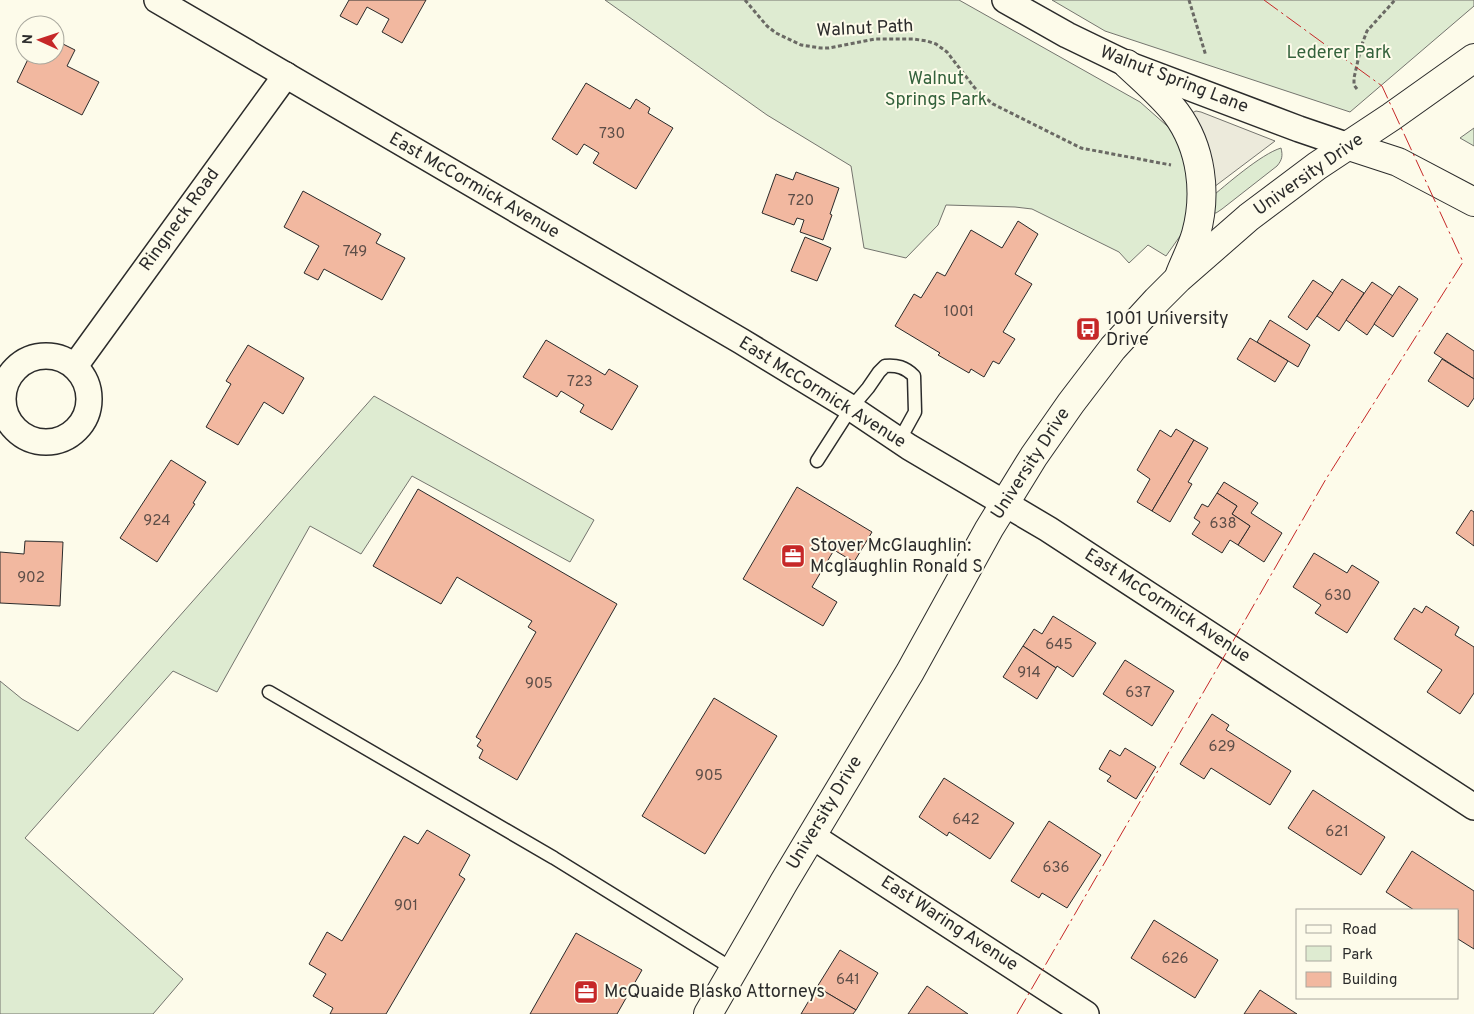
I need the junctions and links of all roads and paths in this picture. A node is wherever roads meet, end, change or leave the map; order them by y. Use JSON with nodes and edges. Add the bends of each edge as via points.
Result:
{"nodes":[{"id":1,"x":157,"y":0,"type":"edge"},
{"id":2,"x":745,"y":0,"type":"edge"},
{"id":3,"x":1006,"y":0,"type":"edge"},
{"id":4,"x":1190,"y":0,"type":"edge"},
{"id":5,"x":1395,"y":0,"type":"edge"},
{"id":6,"x":1206,"y":56,"type":"dead end"},
{"id":7,"x":1474,"y":58,"type":"edge"},
{"id":8,"x":1127,"y":64,"type":"junction"},
{"id":9,"x":286,"y":75,"type":"junction"},
{"id":10,"x":1357,"y":89,"type":"dead end"},
{"id":11,"x":1349,"y":146,"type":"junction"},
{"id":12,"x":1174,"y":165,"type":"dead end"},
{"id":13,"x":1474,"y":202,"type":"edge"},
{"id":14,"x":1178,"y":279,"type":"junction"},
{"id":15,"x":75,"y":366,"type":"dead end"},
{"id":16,"x":851,"y":408,"type":"junction"},
{"id":17,"x":899,"y":440,"type":"junction"},
{"id":18,"x":817,"y":461,"type":"dead end"},
{"id":19,"x":1005,"y":503,"type":"junction"},
{"id":20,"x":269,"y":692,"type":"dead end"},
{"id":21,"x":1474,"y":807,"type":"edge"},
{"id":22,"x":812,"y":836,"type":"junction"},
{"id":23,"x":733,"y":970,"type":"junction"},
{"id":24,"x":708,"y":1014,"type":"edge"},
{"id":25,"x":1086,"y":1014,"type":"edge"}],
"edges":[{"from":1,"to":9,"type":"street","name":"East McCormick Avenue"},
{"from":2,"to":12,"type":"path","name":"Walnut Path","via":[[776,33],[802,44],[821,48],[875,39],[927,41],[948,52],[974,87],[993,104],[1081,148]]},
{"from":3,"to":8,"type":"street","name":"Walnut Spring Lane"},
{"from":4,"to":6,"type":"path"},
{"from":5,"to":10,"type":"path","via":[[1366,31],[1354,78]]},
{"from":7,"to":11,"type":"main road","name":"University Drive"},
{"from":8,"to":11,"type":"street","name":"Walnut Spring Lane"},
{"from":8,"to":14,"type":"main road","via":[[1176,113],[1189,133],[1198,160],[1201,185],[1199,220]]},
{"from":9,"to":15,"type":"street","name":"Ringneck Road"},
{"from":9,"to":16,"type":"street","name":"East McCormick Avenue"},
{"from":11,"to":13,"type":"main road","via":[[1398,162]]},
{"from":11,"to":14,"type":"main road","name":"University Drive","via":[[1249,217]]},
{"from":14,"to":19,"type":"main road","name":"University Drive","via":[[1113,348],[1034,456]]},
{"from":16,"to":17,"type":"street","name":"East McCormick Avenue"},
{"from":16,"to":17,"type":"lane","via":[[885,366],[900,366],[907,370],[914,376],[914,412]]},
{"from":16,"to":18,"type":"lane"},
{"from":17,"to":19,"type":"street","name":"East McCormick Avenue"},
{"from":19,"to":21,"type":"street","name":"East McCormick Avenue"},
{"from":19,"to":22,"type":"main road","name":"University Drive","via":[[910,672]]},
{"from":20,"to":23,"type":"lane","via":[[554,858]]},
{"from":22,"to":23,"type":"main road","name":"University Drive"},
{"from":22,"to":25,"type":"street","name":"East Waring Avenue"},
{"from":23,"to":24,"type":"main road","name":"University Drive"}]}
